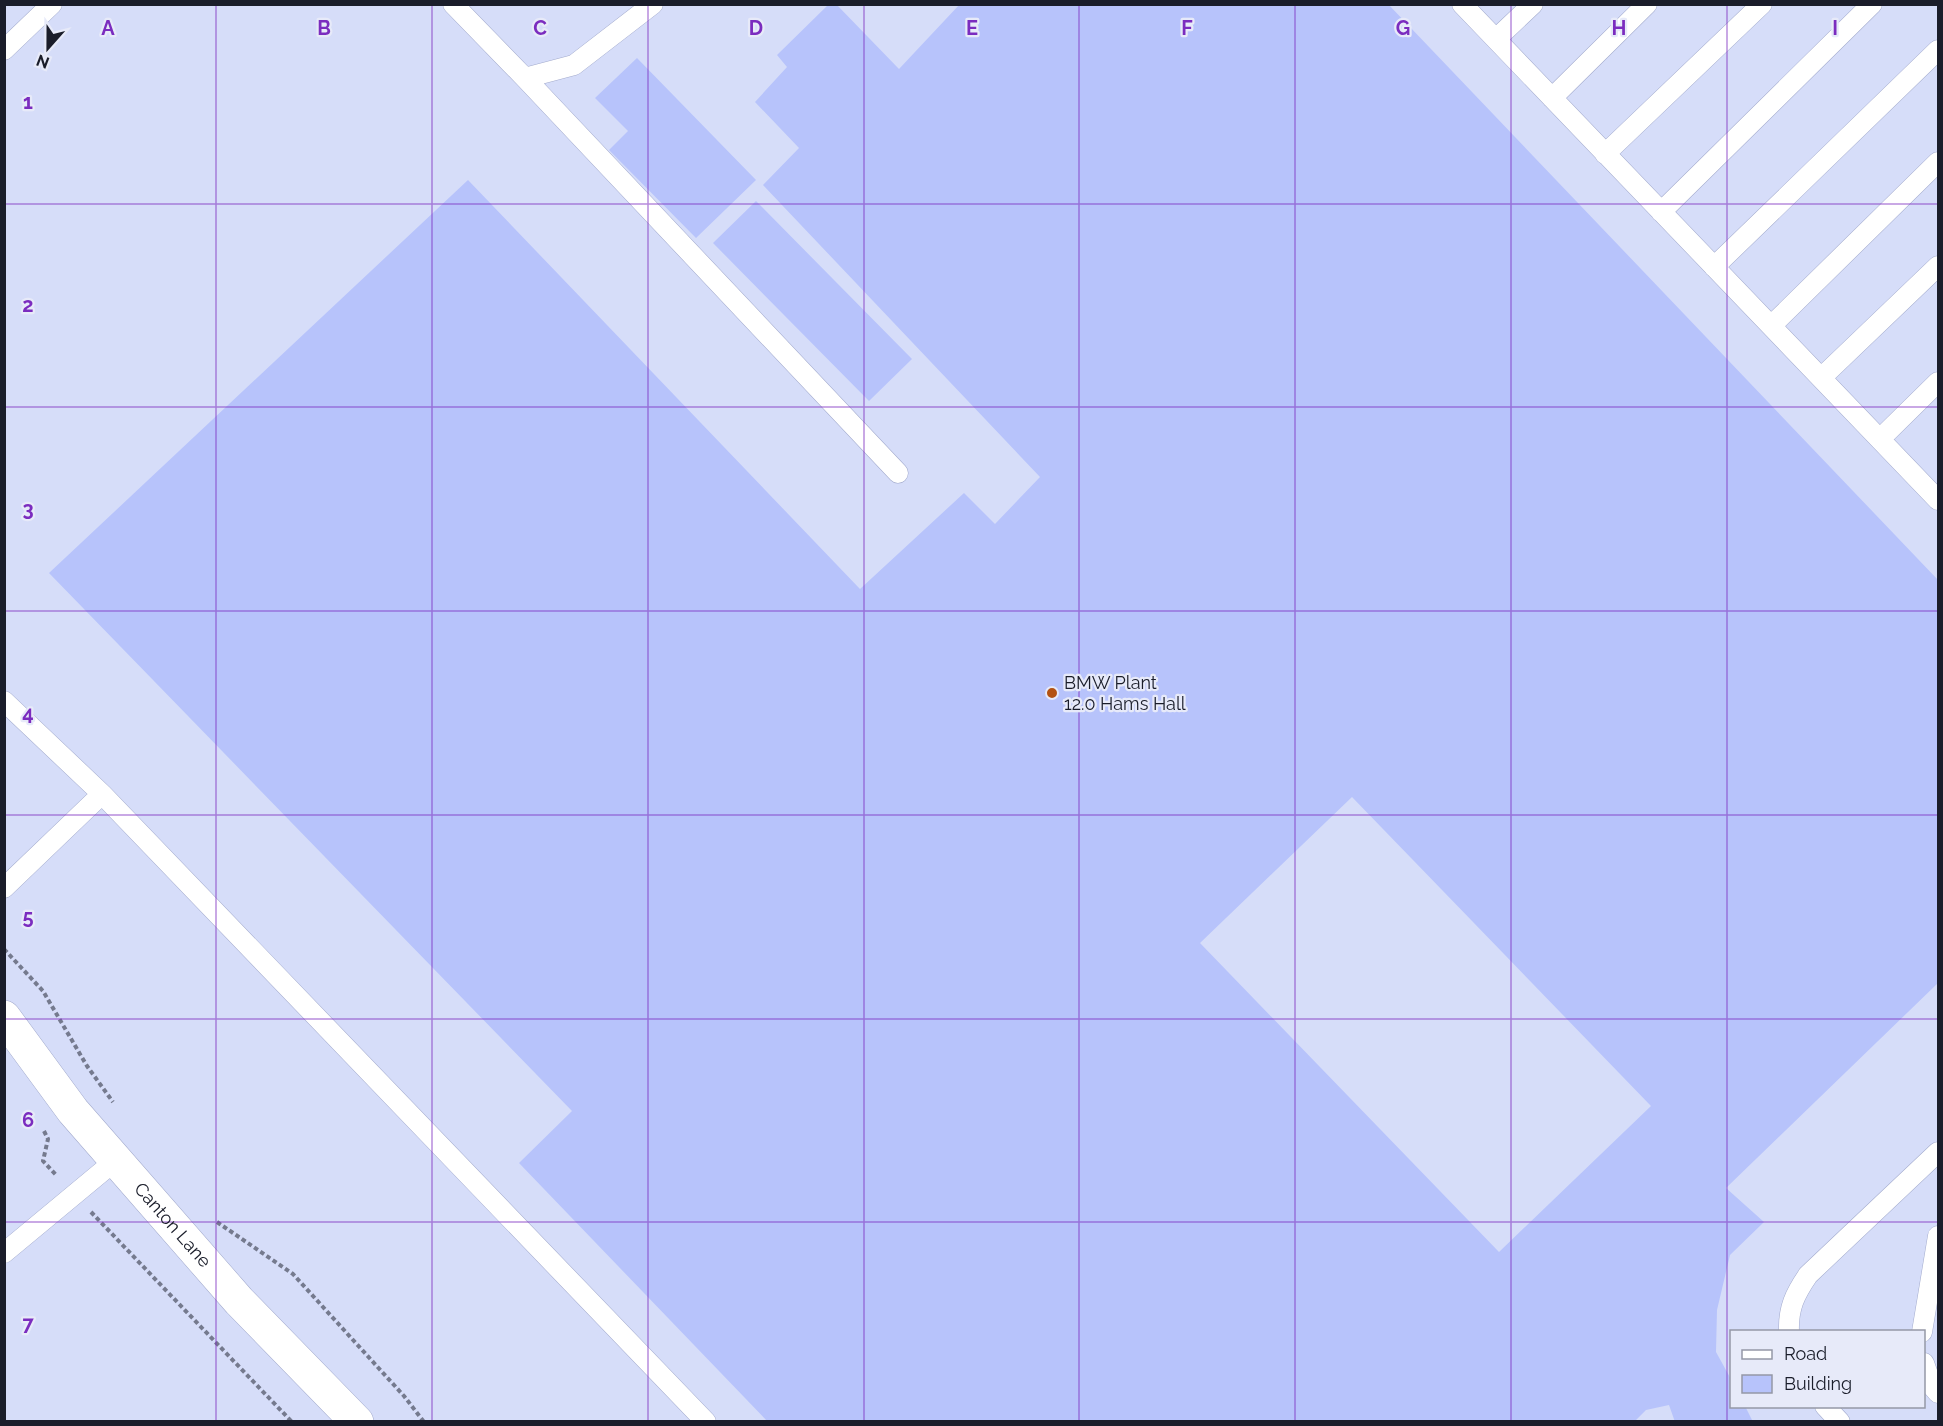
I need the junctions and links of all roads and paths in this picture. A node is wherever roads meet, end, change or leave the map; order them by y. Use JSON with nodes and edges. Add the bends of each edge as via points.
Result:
{"nodes":[{"id":1,"x":52,"y":4,"type":"edge"},
{"id":2,"x":453,"y":4,"type":"edge"},
{"id":3,"x":653,"y":4,"type":"edge"},
{"id":4,"x":1462,"y":4,"type":"edge"},
{"id":5,"x":1533,"y":4,"type":"edge"},
{"id":6,"x":1647,"y":4,"type":"edge"},
{"id":7,"x":1762,"y":4,"type":"edge"},
{"id":8,"x":1872,"y":4,"type":"edge"},
{"id":9,"x":1496,"y":39,"type":"junction"},
{"id":10,"x":4,"y":50,"type":"edge"},
{"id":11,"x":1938,"y":50,"type":"edge"},
{"id":12,"x":525,"y":78,"type":"junction"},
{"id":13,"x":1552,"y":98,"type":"junction"},
{"id":14,"x":1605,"y":154,"type":"junction"},
{"id":15,"x":1938,"y":162,"type":"edge"},
{"id":16,"x":1661,"y":212,"type":"junction"},
{"id":17,"x":1938,"y":266,"type":"edge"},
{"id":18,"x":1714,"y":267,"type":"junction"},
{"id":19,"x":1771,"y":326,"type":"junction"},
{"id":20,"x":1821,"y":378,"type":"junction"},
{"id":21,"x":1938,"y":382,"type":"edge"},
{"id":22,"x":1880,"y":439,"type":"junction"},
{"id":23,"x":898,"y":473,"type":"dead end"},
{"id":24,"x":1937,"y":495,"type":"edge"},
{"id":25,"x":4,"y":701,"type":"edge"},
{"id":26,"x":102,"y":794,"type":"junction"},
{"id":27,"x":4,"y":888,"type":"edge"},
{"id":28,"x":4,"y":949,"type":"edge"},
{"id":29,"x":4,"y":1017,"type":"edge"},
{"id":30,"x":114,"y":1104,"type":"dead end"},
{"id":31,"x":39,"y":1122,"type":"dead end"},
{"id":32,"x":1938,"y":1152,"type":"edge"},
{"id":33,"x":116,"y":1160,"type":"junction"},
{"id":34,"x":75,"y":1194,"type":"junction"},
{"id":35,"x":210,"y":1218,"type":"dead end"},
{"id":36,"x":1938,"y":1236,"type":"edge"},
{"id":37,"x":4,"y":1253,"type":"edge"},
{"id":38,"x":1789,"y":1330,"type":"edge"},
{"id":39,"x":1922,"y":1330,"type":"edge"},
{"id":40,"x":1925,"y":1368,"type":"edge"},
{"id":41,"x":1938,"y":1393,"type":"edge"},
{"id":42,"x":1826,"y":1408,"type":"edge"},
{"id":43,"x":292,"y":1422,"type":"edge"},
{"id":44,"x":357,"y":1422,"type":"edge"},
{"id":45,"x":424,"y":1422,"type":"edge"},
{"id":46,"x":706,"y":1422,"type":"edge"},
{"id":47,"x":1840,"y":1422,"type":"edge"}],
"edges":[{"from":1,"to":10,"type":"lane"},
{"from":2,"to":12,"type":"lane"},
{"from":3,"to":12,"type":"lane","via":[[574,65]]},
{"from":4,"to":9,"type":"lane"},
{"from":5,"to":9,"type":"lane"},
{"from":6,"to":13,"type":"lane"},
{"from":7,"to":14,"type":"lane"},
{"from":8,"to":16,"type":"lane"},
{"from":9,"to":13,"type":"lane"},
{"from":11,"to":18,"type":"lane"},
{"from":12,"to":23,"type":"lane"},
{"from":13,"to":14,"type":"lane"},
{"from":14,"to":16,"type":"lane"},
{"from":15,"to":19,"type":"lane"},
{"from":16,"to":18,"type":"lane"},
{"from":17,"to":20,"type":"lane"},
{"from":18,"to":19,"type":"lane"},
{"from":19,"to":20,"type":"lane"},
{"from":20,"to":22,"type":"lane"},
{"from":21,"to":22,"type":"lane"},
{"from":22,"to":24,"type":"lane"},
{"from":25,"to":26,"type":"lane"},
{"from":26,"to":27,"type":"lane"},
{"from":26,"to":46,"type":"lane"},
{"from":28,"to":30,"type":"path","via":[[43,991]]},
{"from":29,"to":33,"type":"street","name":"Canton Lane","via":[[73,1111]]},
{"from":31,"to":34,"type":"path","via":[[48,1139],[43,1161]]},
{"from":32,"to":38,"type":"lane","via":[[1808,1275],[1794,1296]]},
{"from":33,"to":34,"type":"lane"},
{"from":33,"to":44,"type":"street","name":"Canton Lane","via":[[239,1300]]},
{"from":34,"to":37,"type":"lane"},
{"from":34,"to":43,"type":"path"},
{"from":35,"to":45,"type":"path","via":[[293,1274]]},
{"from":36,"to":39,"type":"lane"},
{"from":40,"to":41,"type":"lane"},
{"from":42,"to":47,"type":"lane"}]}
